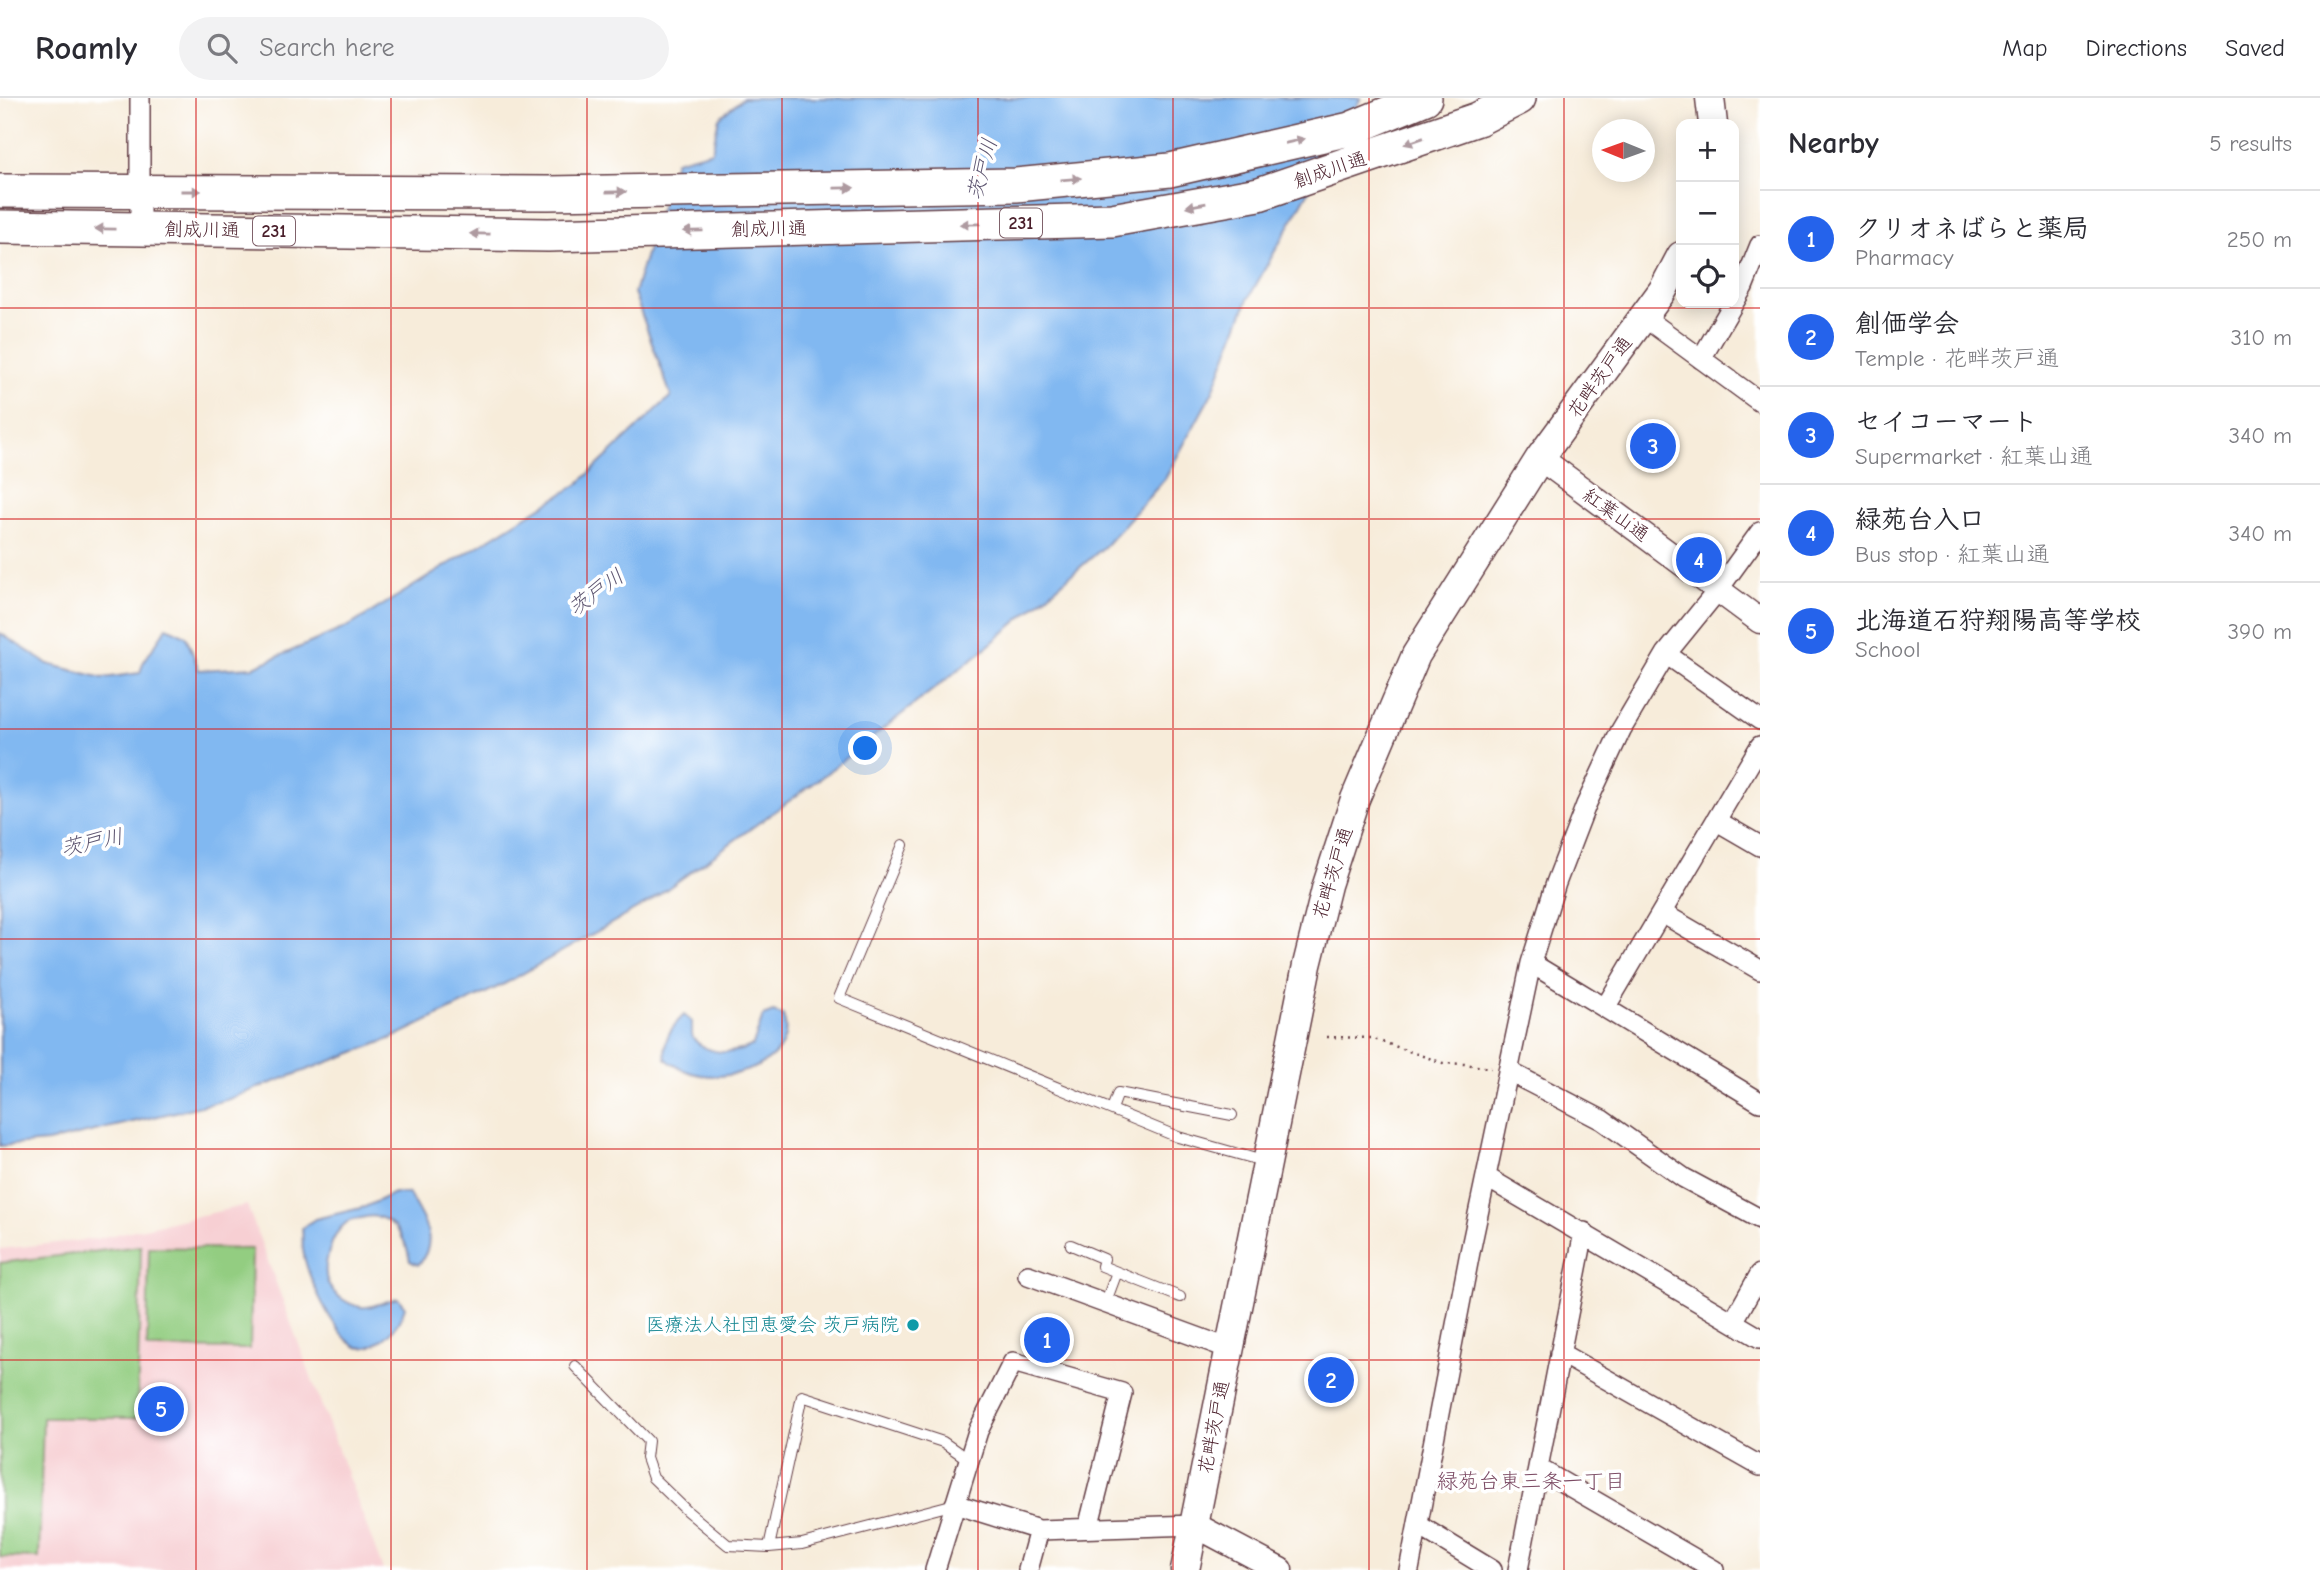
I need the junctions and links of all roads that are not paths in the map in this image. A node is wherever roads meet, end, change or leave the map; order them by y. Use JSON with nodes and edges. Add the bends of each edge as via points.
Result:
{"nodes":[{"id":1,"x":140,"y":98,"type":"edge"},
{"id":2,"x":1425,"y":98,"type":"edge"},
{"id":3,"x":1519,"y":98,"type":"edge"},
{"id":4,"x":1710,"y":98,"type":"edge"},
{"id":5,"x":1712,"y":119,"type":"edge"},
{"id":6,"x":140,"y":190,"type":"junction"},
{"id":7,"x":0,"y":191,"type":"edge"},
{"id":8,"x":0,"y":227,"type":"edge"},
{"id":9,"x":140,"y":229,"type":"junction"},
{"id":10,"x":1760,"y":244,"type":"edge"},
{"id":11,"x":1676,"y":265,"type":"edge"},
{"id":12,"x":1644,"y":317,"type":"junction"},
{"id":13,"x":1701,"y":359,"type":"junction"},
{"id":14,"x":1760,"y":402,"type":"edge"},
{"id":15,"x":1540,"y":458,"type":"junction"},
{"id":16,"x":1760,"y":532,"type":"edge"},
{"id":17,"x":1718,"y":590,"type":"junction"},
{"id":18,"x":1760,"y":621,"type":"edge"},
{"id":19,"x":1666,"y":654,"type":"junction"},
{"id":20,"x":1760,"y":720,"type":"edge"},
{"id":21,"x":1760,"y":746,"type":"edge"},
{"id":22,"x":1717,"y":821,"type":"junction"},
{"id":23,"x":902,"y":845,"type":"dead end"},
{"id":24,"x":1760,"y":846,"type":"edge"},
{"id":25,"x":1662,"y":913,"type":"junction"},
{"id":26,"x":1531,"y":963,"type":"junction"},
{"id":27,"x":1760,"y":970,"type":"edge"},
{"id":28,"x":1605,"y":1008,"type":"junction"},
{"id":29,"x":1508,"y":1071,"type":"junction"},
{"id":30,"x":1760,"y":1102,"type":"edge"},
{"id":31,"x":1112,"y":1110,"type":"junction"},
{"id":32,"x":1232,"y":1115,"type":"dead end"},
{"id":33,"x":1267,"y":1163,"type":"junction"},
{"id":34,"x":1486,"y":1177,"type":"junction"},
{"id":35,"x":1760,"y":1219,"type":"edge"},
{"id":36,"x":1584,"y":1232,"type":"junction"},
{"id":37,"x":1070,"y":1245,"type":"dead end"},
{"id":38,"x":1117,"y":1272,"type":"junction"},
{"id":39,"x":1760,"y":1274,"type":"edge"},
{"id":40,"x":1028,"y":1275,"type":"dead end"},
{"id":41,"x":1180,"y":1297,"type":"dead end"},
{"id":42,"x":1105,"y":1304,"type":"junction"},
{"id":43,"x":1733,"y":1322,"type":"junction"},
{"id":44,"x":1760,"y":1338,"type":"edge"},
{"id":45,"x":1230,"y":1349,"type":"junction"},
{"id":46,"x":1560,"y":1353,"type":"junction"},
{"id":47,"x":575,"y":1366,"type":"dead end"},
{"id":48,"x":969,"y":1460,"type":"junction"},
{"id":49,"x":1760,"y":1466,"type":"edge"},
{"id":50,"x":1538,"y":1468,"type":"junction"},
{"id":51,"x":955,"y":1504,"type":"junction"},
{"id":52,"x":1195,"y":1525,"type":"junction"},
{"id":53,"x":1418,"y":1525,"type":"junction"},
{"id":54,"x":1088,"y":1528,"type":"junction"},
{"id":55,"x":1039,"y":1530,"type":"junction"},
{"id":56,"x":769,"y":1547,"type":"junction"},
{"id":57,"x":935,"y":1570,"type":"edge"},
{"id":58,"x":1028,"y":1570,"type":"edge"},
{"id":59,"x":1185,"y":1570,"type":"edge"},
{"id":60,"x":1280,"y":1570,"type":"edge"},
{"id":61,"x":1409,"y":1570,"type":"edge"},
{"id":62,"x":1492,"y":1570,"type":"edge"},
{"id":63,"x":1518,"y":1570,"type":"edge"},
{"id":64,"x":1714,"y":1570,"type":"edge"}],
"edges":[{"from":1,"to":6,"type":"street"},
{"from":6,"to":2,"type":"highway","name":"創成川通","number":"231","one_way":true,"via":[[548,193],[1016,185],[1170,170],[1350,129]]},
{"from":3,"to":9,"type":"highway","name":"創成川通","number":"231","one_way":true,"via":[[1478,119],[1259,194],[1112,220],[548,235]]},
{"from":4,"to":5,"type":"main road"},
{"from":6,"to":7,"type":"highway","name":"創成川通","number":"231"},
{"from":6,"to":9,"type":"street"},
{"from":9,"to":8,"type":"highway","name":"創成川通","number":"231","one_way":true},
{"from":10,"to":13,"type":"street","via":[[1744,287]]},
{"from":11,"to":12,"type":"main road","name":"花畔茨戸通"},
{"from":12,"to":13,"type":"street"},
{"from":12,"to":15,"type":"main road","name":"花畔茨戸通"},
{"from":13,"to":14,"type":"street"},
{"from":15,"to":17,"type":"street","name":"紅葉山通"},
{"from":15,"to":33,"type":"main road","name":"花畔茨戸通","via":[[1416,654],[1355,799],[1307,965]]},
{"from":16,"to":17,"type":"street"},
{"from":17,"to":18,"type":"street","name":"紅葉山通"},
{"from":17,"to":19,"type":"street"},
{"from":19,"to":20,"type":"street"},
{"from":19,"to":26,"type":"street","via":[[1621,730],[1586,805]]},
{"from":21,"to":22,"type":"street"},
{"from":22,"to":24,"type":"street"},
{"from":22,"to":25,"type":"street"},
{"from":23,"to":31,"type":"lane","via":[[839,998]]},
{"from":25,"to":27,"type":"street"},
{"from":25,"to":28,"type":"street"},
{"from":26,"to":28,"type":"street"},
{"from":26,"to":29,"type":"street"},
{"from":28,"to":30,"type":"street"},
{"from":29,"to":34,"type":"street"},
{"from":29,"to":35,"type":"street","via":[[1602,1121],[1684,1178]]},
{"from":31,"to":32,"type":"lane","via":[[1118,1093]]},
{"from":31,"to":33,"type":"lane","via":[[1178,1137]]},
{"from":33,"to":45,"type":"main road","name":"花畔茨戸通"},
{"from":34,"to":36,"type":"street"},
{"from":34,"to":53,"type":"street"},
{"from":36,"to":43,"type":"street"},
{"from":36,"to":46,"type":"street"},
{"from":37,"to":38,"type":"lane","via":[[1104,1259],[1102,1266]]},
{"from":38,"to":41,"type":"lane"},
{"from":38,"to":42,"type":"lane"},
{"from":39,"to":43,"type":"street"},
{"from":40,"to":42,"type":"street"},
{"from":42,"to":45,"type":"street"},
{"from":43,"to":44,"type":"street"},
{"from":45,"to":52,"type":"main road","name":"花畔茨戸通"},
{"from":46,"to":49,"type":"street"},
{"from":46,"to":50,"type":"street"},
{"from":47,"to":56,"type":"lane","via":[[648,1441],[646,1458],[653,1478],[687,1511],[728,1545]]},
{"from":48,"to":51,"type":"street"},
{"from":48,"to":54,"type":"street","via":[[978,1431],[1013,1362],[1122,1394]]},
{"from":48,"to":56,"type":"lane","via":[[943,1442],[802,1396]]},
{"from":50,"to":63,"type":"street"},
{"from":50,"to":64,"type":"street"},
{"from":51,"to":55,"type":"street"},
{"from":51,"to":56,"type":"lane","via":[[802,1544]]},
{"from":51,"to":57,"type":"street"},
{"from":52,"to":54,"type":"street"},
{"from":52,"to":59,"type":"main road","name":"花畔茨戸通"},
{"from":52,"to":60,"type":"street"},
{"from":53,"to":61,"type":"street"},
{"from":53,"to":62,"type":"street"},
{"from":54,"to":55,"type":"street"},
{"from":55,"to":58,"type":"street"}]}
